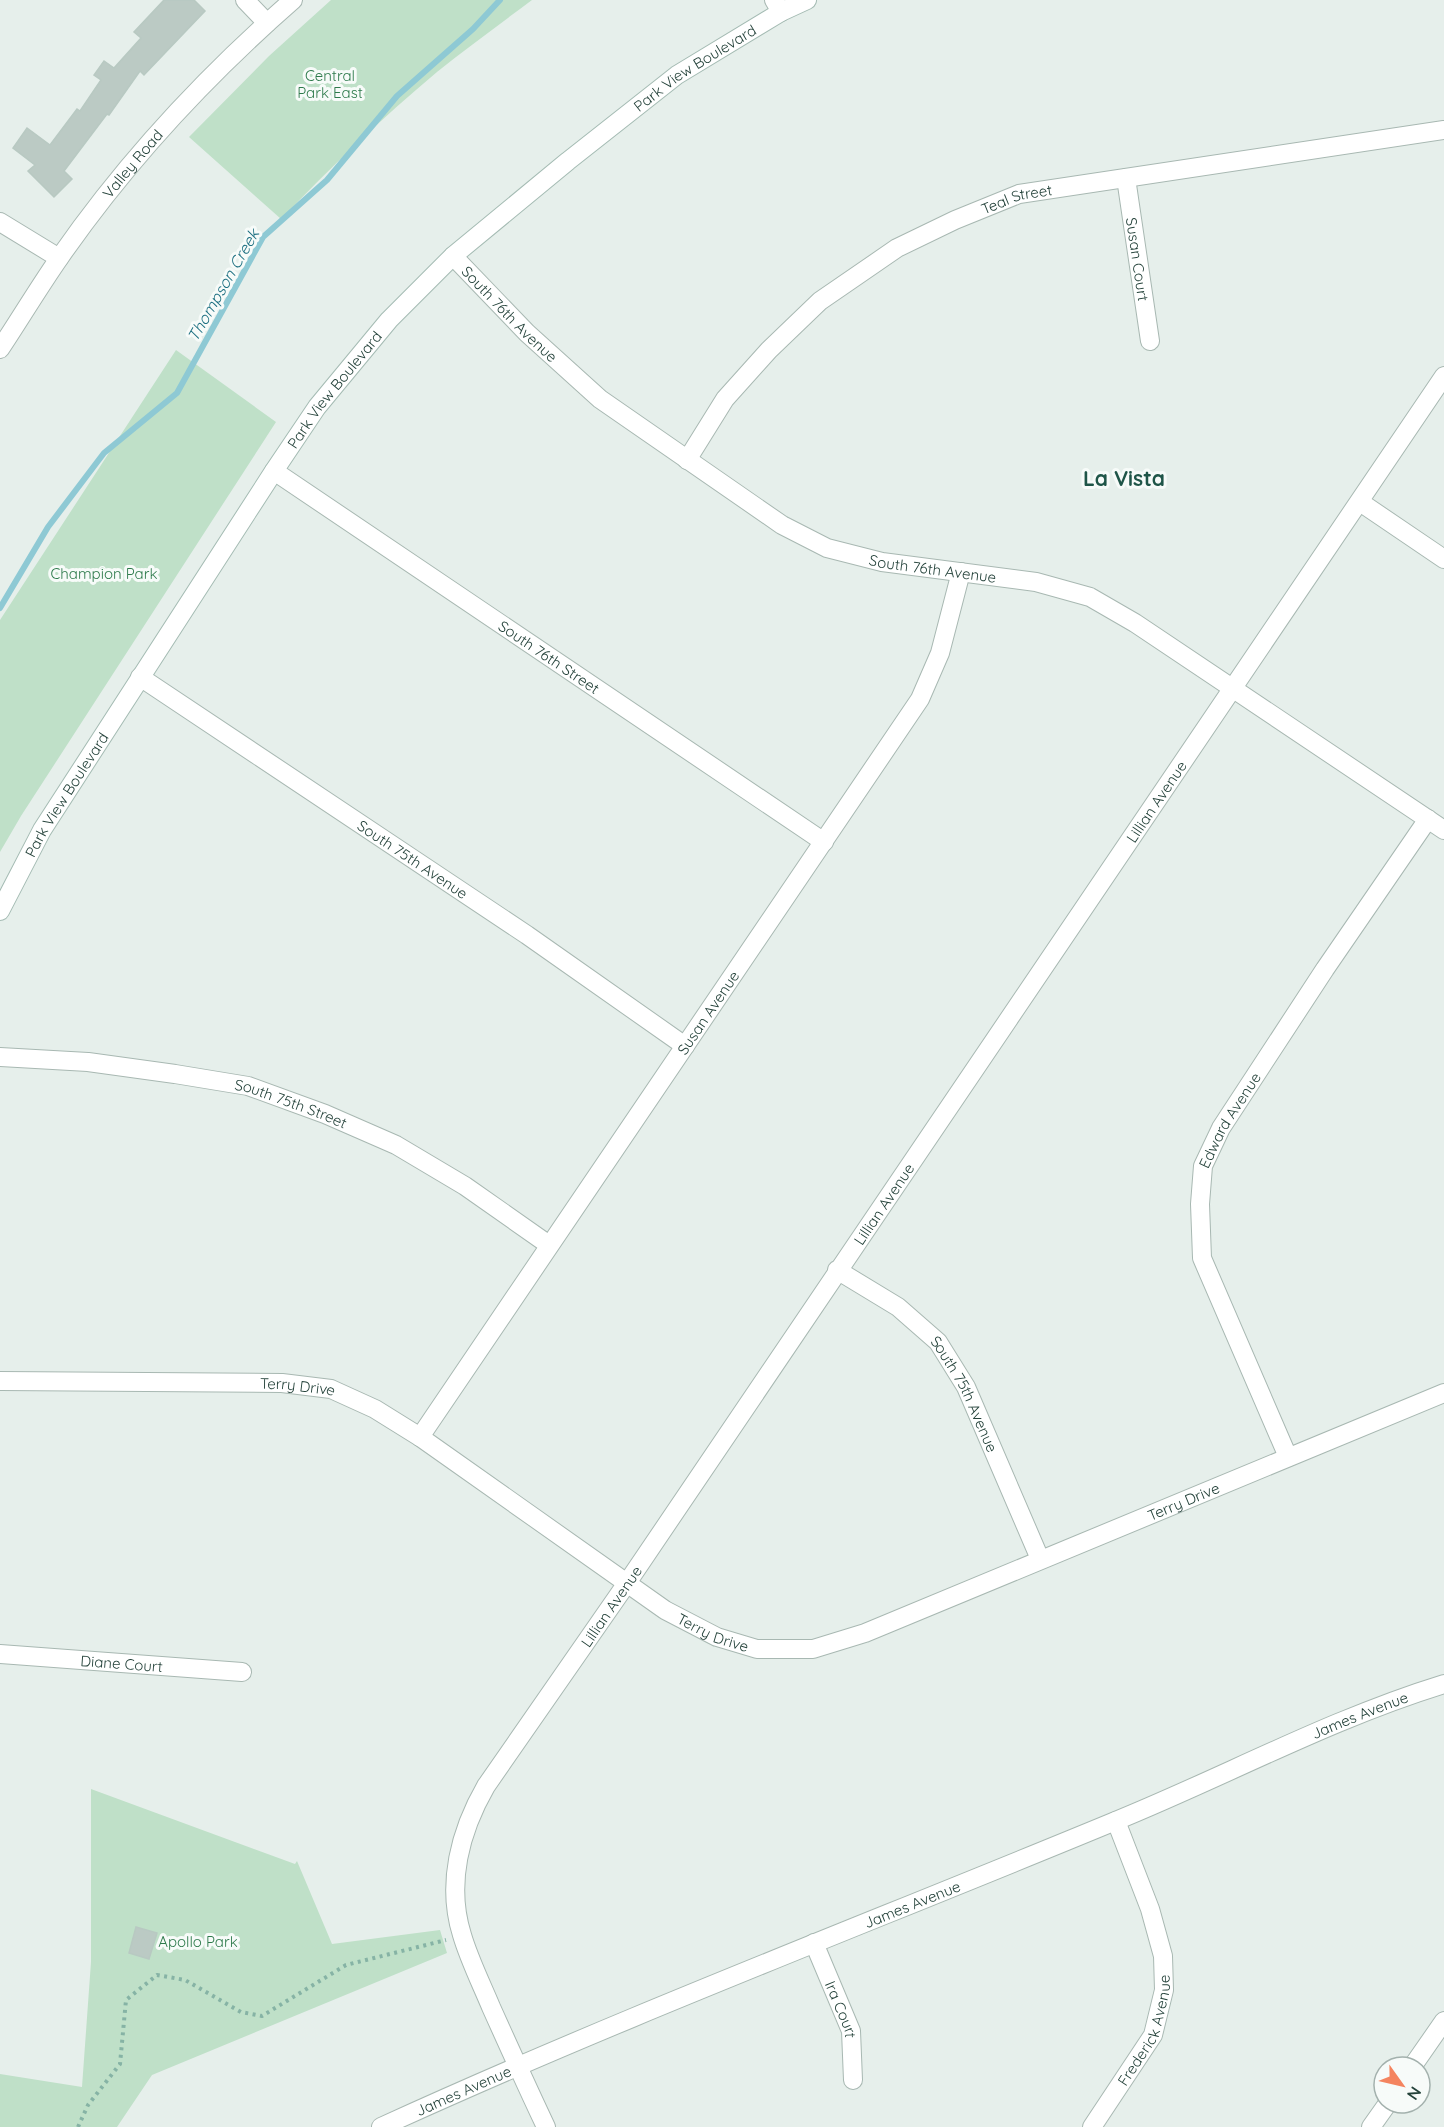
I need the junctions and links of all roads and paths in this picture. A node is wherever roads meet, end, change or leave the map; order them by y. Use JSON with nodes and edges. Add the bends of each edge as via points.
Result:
{"nodes":[{"id":1,"x":244,"y":0,"type":"edge"},
{"id":2,"x":293,"y":0,"type":"edge"},
{"id":3,"x":807,"y":0,"type":"edge"},
{"id":4,"x":778,"y":6,"type":"edge"},
{"id":5,"x":267,"y":23,"type":"junction"},
{"id":6,"x":1444,"y":130,"type":"edge"},
{"id":7,"x":1126,"y":178,"type":"junction"},
{"id":8,"x":0,"y":222,"type":"edge"},
{"id":9,"x":453,"y":256,"type":"junction"},
{"id":10,"x":59,"y":258,"type":"junction"},
{"id":11,"x":1150,"y":341,"type":"dead end"},
{"id":12,"x":0,"y":349,"type":"edge"},
{"id":13,"x":1444,"y":376,"type":"edge"},
{"id":14,"x":687,"y":460,"type":"junction"},
{"id":15,"x":274,"y":471,"type":"junction"},
{"id":16,"x":1360,"y":502,"type":"junction"},
{"id":17,"x":1444,"y":559,"type":"edge"},
{"id":18,"x":961,"y":572,"type":"junction"},
{"id":19,"x":140,"y":677,"type":"junction"},
{"id":20,"x":1233,"y":689,"type":"junction"},
{"id":21,"x":1428,"y":819,"type":"junction"},
{"id":22,"x":1444,"y":830,"type":"edge"},
{"id":23,"x":824,"y":842,"type":"junction"},
{"id":24,"x":0,"y":911,"type":"edge"},
{"id":25,"x":685,"y":1046,"type":"junction"},
{"id":26,"x":0,"y":1057,"type":"edge"},
{"id":27,"x":549,"y":1245,"type":"junction"},
{"id":28,"x":837,"y":1270,"type":"junction"},
{"id":29,"x":0,"y":1381,"type":"edge"},
{"id":30,"x":1444,"y":1393,"type":"edge"},
{"id":31,"x":420,"y":1437,"type":"junction"},
{"id":32,"x":1288,"y":1457,"type":"junction"},
{"id":33,"x":1040,"y":1559,"type":"junction"},
{"id":34,"x":627,"y":1583,"type":"junction"},
{"id":35,"x":0,"y":1654,"type":"edge"},
{"id":36,"x":242,"y":1672,"type":"dead end"},
{"id":37,"x":1444,"y":1684,"type":"edge"},
{"id":38,"x":1116,"y":1821,"type":"junction"},
{"id":39,"x":446,"y":1940,"type":"dead end"},
{"id":40,"x":814,"y":1942,"type":"junction"},
{"id":41,"x":1444,"y":2021,"type":"edge"},
{"id":42,"x":1420,"y":2055,"type":"edge"},
{"id":43,"x":516,"y":2065,"type":"junction"},
{"id":44,"x":853,"y":2080,"type":"dead end"},
{"id":45,"x":78,"y":2127,"type":"edge"},
{"id":46,"x":381,"y":2127,"type":"edge"},
{"id":47,"x":546,"y":2127,"type":"edge"},
{"id":48,"x":1092,"y":2127,"type":"edge"}],
"edges":[{"from":1,"to":5,"type":"street"},
{"from":2,"to":5,"type":"street","name":"Valley Road"},
{"from":3,"to":4,"type":"street","name":"Park View Boulevard"},
{"from":4,"to":9,"type":"street","name":"Park View Boulevard","via":[[677,75]]},
{"from":5,"to":10,"type":"street","name":"Valley Road","via":[[171,118]]},
{"from":6,"to":7,"type":"street","name":"Teal Street"},
{"from":7,"to":11,"type":"street","name":"Susan Court"},
{"from":7,"to":14,"type":"street","name":"Teal Street","via":[[1019,194],[897,248],[820,302],[769,350],[725,399]]},
{"from":8,"to":10,"type":"street"},
{"from":9,"to":14,"type":"street","name":"South 76th Avenue","via":[[527,333],[600,399]]},
{"from":9,"to":15,"type":"street","name":"Park View Boulevard","via":[[389,320],[316,407]]},
{"from":10,"to":12,"type":"street","name":"Valley Road"},
{"from":13,"to":16,"type":"street","name":"Lillian Avenue"},
{"from":14,"to":18,"type":"street","name":"South 76th Avenue","via":[[783,525],[827,548],[882,562]]},
{"from":15,"to":19,"type":"street","name":"Park View Boulevard"},
{"from":15,"to":23,"type":"street","name":"South 76th Street"},
{"from":16,"to":17,"type":"street"},
{"from":16,"to":20,"type":"street","name":"Lillian Avenue"},
{"from":18,"to":20,"type":"street","name":"South 76th Avenue","via":[[1036,582],[1090,597]]},
{"from":18,"to":23,"type":"street","name":"Susan Avenue","via":[[940,653],[921,699]]},
{"from":19,"to":24,"type":"street","name":"Park View Boulevard","via":[[42,830]]},
{"from":19,"to":25,"type":"street","name":"South 75th Avenue","via":[[528,935]]},
{"from":20,"to":21,"type":"street","name":"South 76th Avenue"},
{"from":20,"to":28,"type":"street","name":"Lillian Avenue"},
{"from":21,"to":22,"type":"street","name":"South 76th Avenue"},
{"from":21,"to":32,"type":"street","name":"Edward Avenue","via":[[1221,1128],[1203,1166],[1202,1258]]},
{"from":23,"to":25,"type":"street","name":"Susan Avenue"},
{"from":25,"to":27,"type":"street","name":"Susan Avenue"},
{"from":26,"to":27,"type":"street","name":"South 75th Street","via":[[88,1062],[248,1086],[396,1145],[465,1186]]},
{"from":27,"to":31,"type":"street","name":"Susan Avenue"},
{"from":28,"to":33,"type":"street","name":"South 75th Avenue","via":[[898,1307],[938,1342],[966,1387]]},
{"from":28,"to":34,"type":"street","name":"Lillian Avenue"},
{"from":29,"to":31,"type":"street","name":"Terry Drive","via":[[282,1383],[331,1389],[375,1409]]},
{"from":30,"to":32,"type":"street","name":"Terry Drive"},
{"from":31,"to":34,"type":"street","name":"Terry Drive"},
{"from":32,"to":33,"type":"street","name":"Terry Drive"},
{"from":33,"to":34,"type":"street","name":"Terry Drive","via":[[865,1633],[813,1650],[757,1649],[717,1637],[665,1610]]},
{"from":34,"to":43,"type":"street","name":"Lillian Avenue","via":[[486,1786],[461,1843],[455,1892],[461,1934]]},
{"from":35,"to":36,"type":"street","name":"Diane Court"},
{"from":37,"to":38,"type":"street","name":"James Avenue","via":[[1394,1699]]},
{"from":38,"to":40,"type":"street","name":"James Avenue"},
{"from":38,"to":48,"type":"street","name":"Frederick Avenue","via":[[1163,1956],[1164,1990],[1153,2035]]},
{"from":39,"to":45,"type":"path","via":[[346,1965],[262,2016],[241,2012],[184,1980],[157,1975],[126,2000],[120,2064],[88,2105]]},
{"from":40,"to":43,"type":"street","name":"James Avenue"},
{"from":40,"to":44,"type":"street","name":"Ira Court","via":[[851,2031]]},
{"from":41,"to":42,"type":"street"},
{"from":43,"to":46,"type":"street","name":"James Avenue"},
{"from":43,"to":47,"type":"street","name":"Lillian Avenue"}]}
